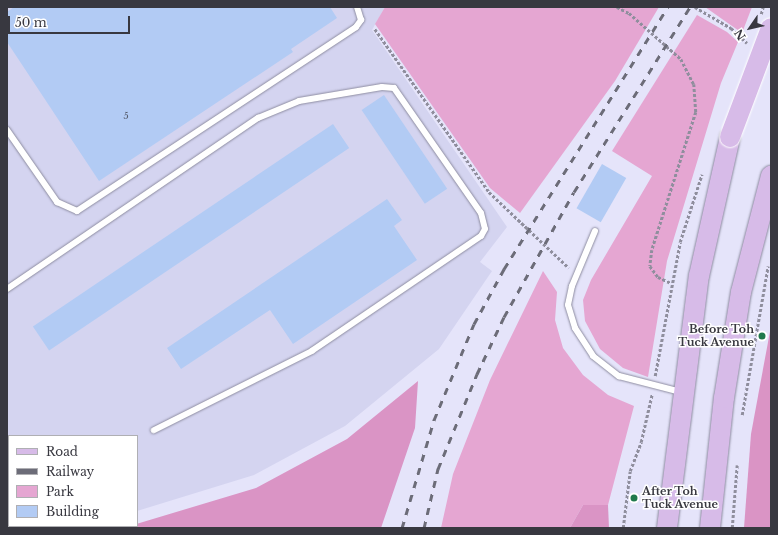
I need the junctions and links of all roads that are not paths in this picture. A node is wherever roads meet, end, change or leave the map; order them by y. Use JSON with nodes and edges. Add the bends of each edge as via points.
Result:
{"nodes":[{"id":1,"x":357,"y":7,"type":"edge"},
{"id":2,"x":771,"y":28,"type":"edge"},
{"id":3,"x":7,"y":130,"type":"edge"},
{"id":4,"x":771,"y":176,"type":"edge"},
{"id":5,"x":595,"y":231,"type":"dead end"},
{"id":6,"x":7,"y":289,"type":"edge"},
{"id":7,"x":683,"y":393,"type":"junction"},
{"id":8,"x":154,"y":430,"type":"dead end"},
{"id":9,"x":667,"y":528,"type":"edge"},
{"id":10,"x":710,"y":528,"type":"edge"}],
"edges":[{"from":1,"to":3,"type":"lane","via":[[361,20],[356,27],[77,211],[57,202]]},
{"from":2,"to":7,"type":"main road","bridge":true,"via":[[730,137],[699,276]]},
{"from":4,"to":10,"type":"main road","via":[[741,292],[724,398]]},
{"from":5,"to":7,"type":"lane","via":[[568,305],[575,328],[593,356],[619,376]]},
{"from":6,"to":8,"type":"lane","via":[[258,118],[299,100],[382,87],[394,88],[481,213],[485,228],[481,236],[312,351]]},
{"from":7,"to":9,"type":"main road"}]}
